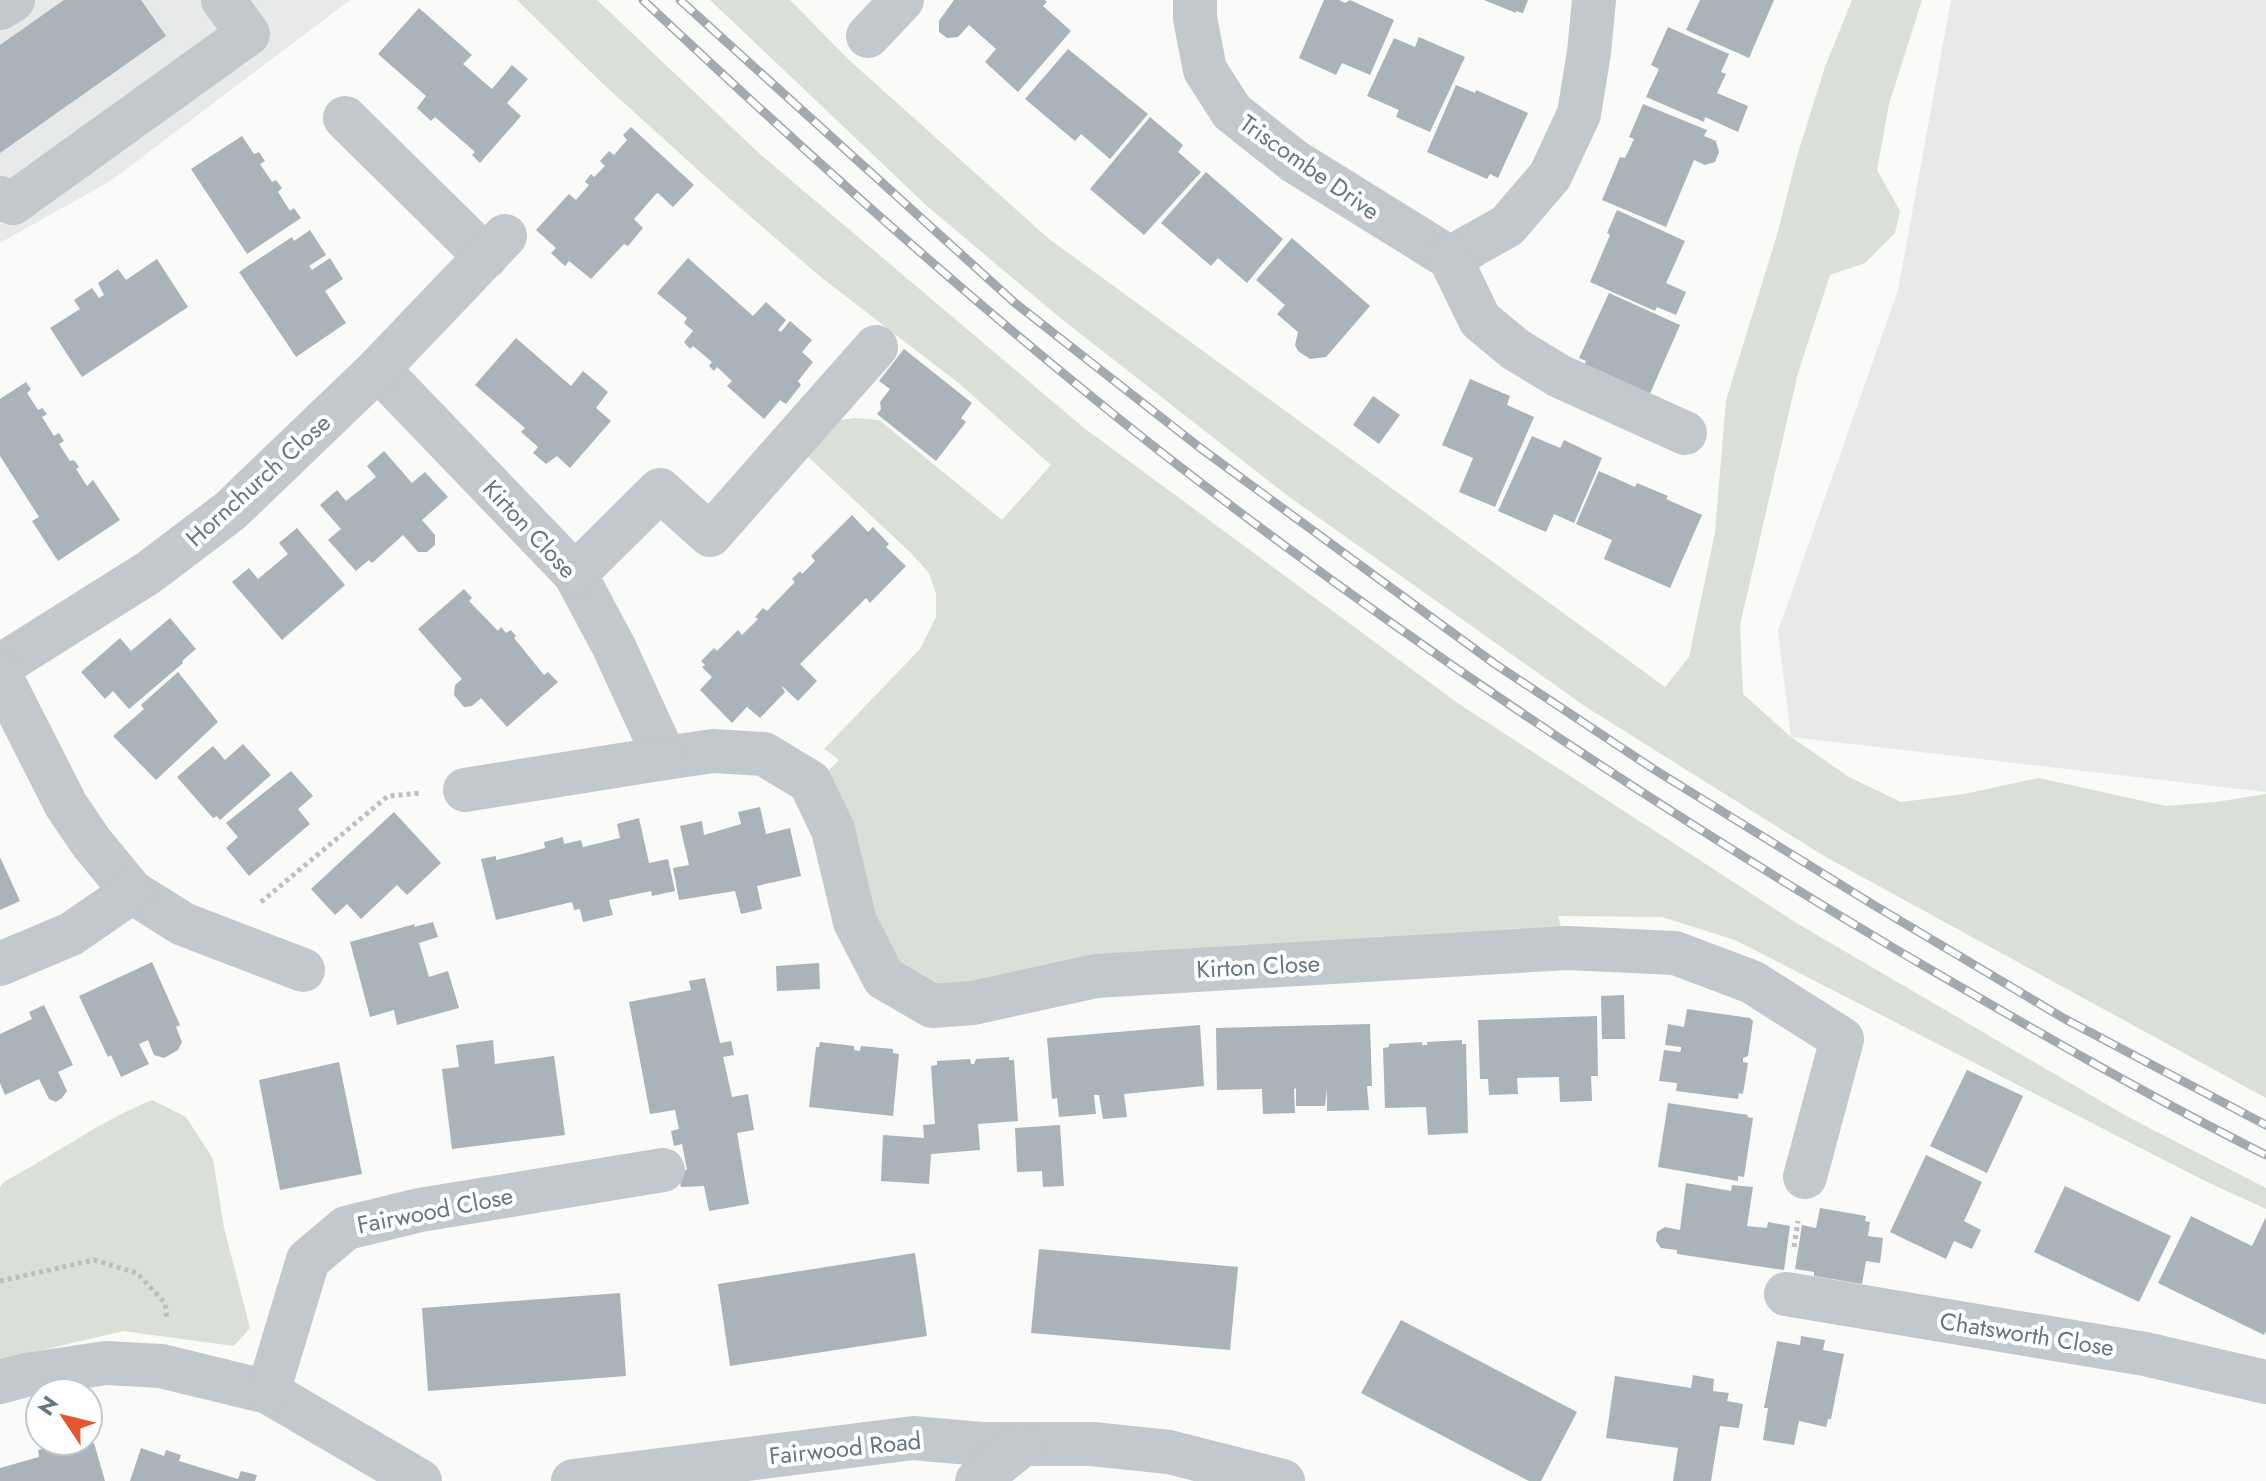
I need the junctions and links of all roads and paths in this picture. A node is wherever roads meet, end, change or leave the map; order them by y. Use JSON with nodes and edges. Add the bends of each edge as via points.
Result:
{"nodes":[{"id":1,"x":223,"y":0,"type":"edge"},
{"id":2,"x":902,"y":0,"type":"edge"},
{"id":3,"x":1195,"y":0,"type":"edge"},
{"id":4,"x":1594,"y":0,"type":"edge"},
{"id":5,"x":868,"y":36,"type":"dead end"},
{"id":6,"x":345,"y":118,"type":"dead end"},
{"id":7,"x":0,"y":198,"type":"edge"},
{"id":8,"x":1450,"y":258,"type":"junction"},
{"id":9,"x":876,"y":347,"type":"dead end"},
{"id":10,"x":378,"y":369,"type":"junction"},
{"id":11,"x":1685,"y":433,"type":"dead end"},
{"id":12,"x":575,"y":574,"type":"junction"},
{"id":13,"x":0,"y":666,"type":"edge"},
{"id":14,"x":0,"y":675,"type":"edge"},
{"id":15,"x":665,"y":758,"type":"junction"},
{"id":16,"x":465,"y":790,"type":"joint"},
{"id":17,"x":132,"y":892,"type":"junction"},
{"id":18,"x":217,"y":939,"type":"junction"},
{"id":19,"x":0,"y":964,"type":"edge"},
{"id":20,"x":303,"y":970,"type":"dead end"},
{"id":21,"x":663,"y":1170,"type":"dead end"},
{"id":22,"x":1805,"y":1177,"type":"joint"},
{"id":23,"x":0,"y":1281,"type":"edge"},
{"id":24,"x":1786,"y":1294,"type":"joint"},
{"id":25,"x":161,"y":1366,"type":"junction"},
{"id":26,"x":0,"y":1382,"type":"edge"},
{"id":27,"x":2266,"y":1382,"type":"edge"},
{"id":28,"x":268,"y":1392,"type":"junction"},
{"id":29,"x":1022,"y":1445,"type":"junction"},
{"id":30,"x":420,"y":1481,"type":"edge"},
{"id":31,"x":573,"y":1481,"type":"edge"},
{"id":32,"x":977,"y":1481,"type":"edge"},
{"id":33,"x":1283,"y":1481,"type":"edge"}],
"edges":[{"from":1,"to":7,"type":"street","via":[[248,34],[13,203]]},
{"from":2,"to":5,"type":"street"},
{"from":3,"to":8,"type":"street","name":"Triscombe Drive","via":[[1205,70],[1232,112],[1294,161]]},
{"from":4,"to":8,"type":"street","via":[[1579,114],[1550,176],[1507,226]]},
{"from":6,"to":10,"type":"street","name":"Hornchurch Close","via":[[496,246]]},
{"from":8,"to":11,"type":"street","via":[[1480,320],[1515,349],[1559,376]]},
{"from":9,"to":12,"type":"street","via":[[710,535],[660,490]]},
{"from":10,"to":12,"type":"street","name":"Kirton Close"},
{"from":10,"to":13,"type":"street","name":"Hornchurch Close","via":[[230,511],[148,573]]},
{"from":12,"to":15,"type":"street","name":"Kirton Close"},
{"from":14,"to":17,"type":"street","via":[[66,805]]},
{"from":15,"to":16,"type":"street","name":"Kirton Close"},
{"from":15,"to":22,"type":"street","name":"Kirton Close","via":[[713,751],[764,754],[810,782],[833,830],[855,922],[884,978],[932,1006],[973,1003],[1096,976],[1567,948],[1675,953],[1752,982],[1842,1039]]},
{"from":16,"to":18,"type":"path","via":[[388,796]]},
{"from":17,"to":18,"type":"street"},
{"from":17,"to":19,"type":"street","via":[[71,934]]},
{"from":18,"to":20,"type":"street"},
{"from":21,"to":28,"type":"street","name":"Fairwood Close","via":[[420,1210],[346,1228],[308,1260]]},
{"from":22,"to":24,"type":"path"},
{"from":23,"to":25,"type":"path","via":[[94,1260],[137,1273],[165,1303],[171,1339]]},
{"from":24,"to":27,"type":"street","name":"Chatsworth Close","via":[[2145,1354]]},
{"from":25,"to":26,"type":"street","via":[[106,1363]]},
{"from":25,"to":28,"type":"street"},
{"from":28,"to":30,"type":"street"},
{"from":29,"to":31,"type":"street","name":"Fairwood Road","via":[[913,1438]]},
{"from":29,"to":32,"type":"street"},
{"from":29,"to":33,"type":"street","name":"Fairwood Road","via":[[1092,1444],[1169,1452]]}]}
